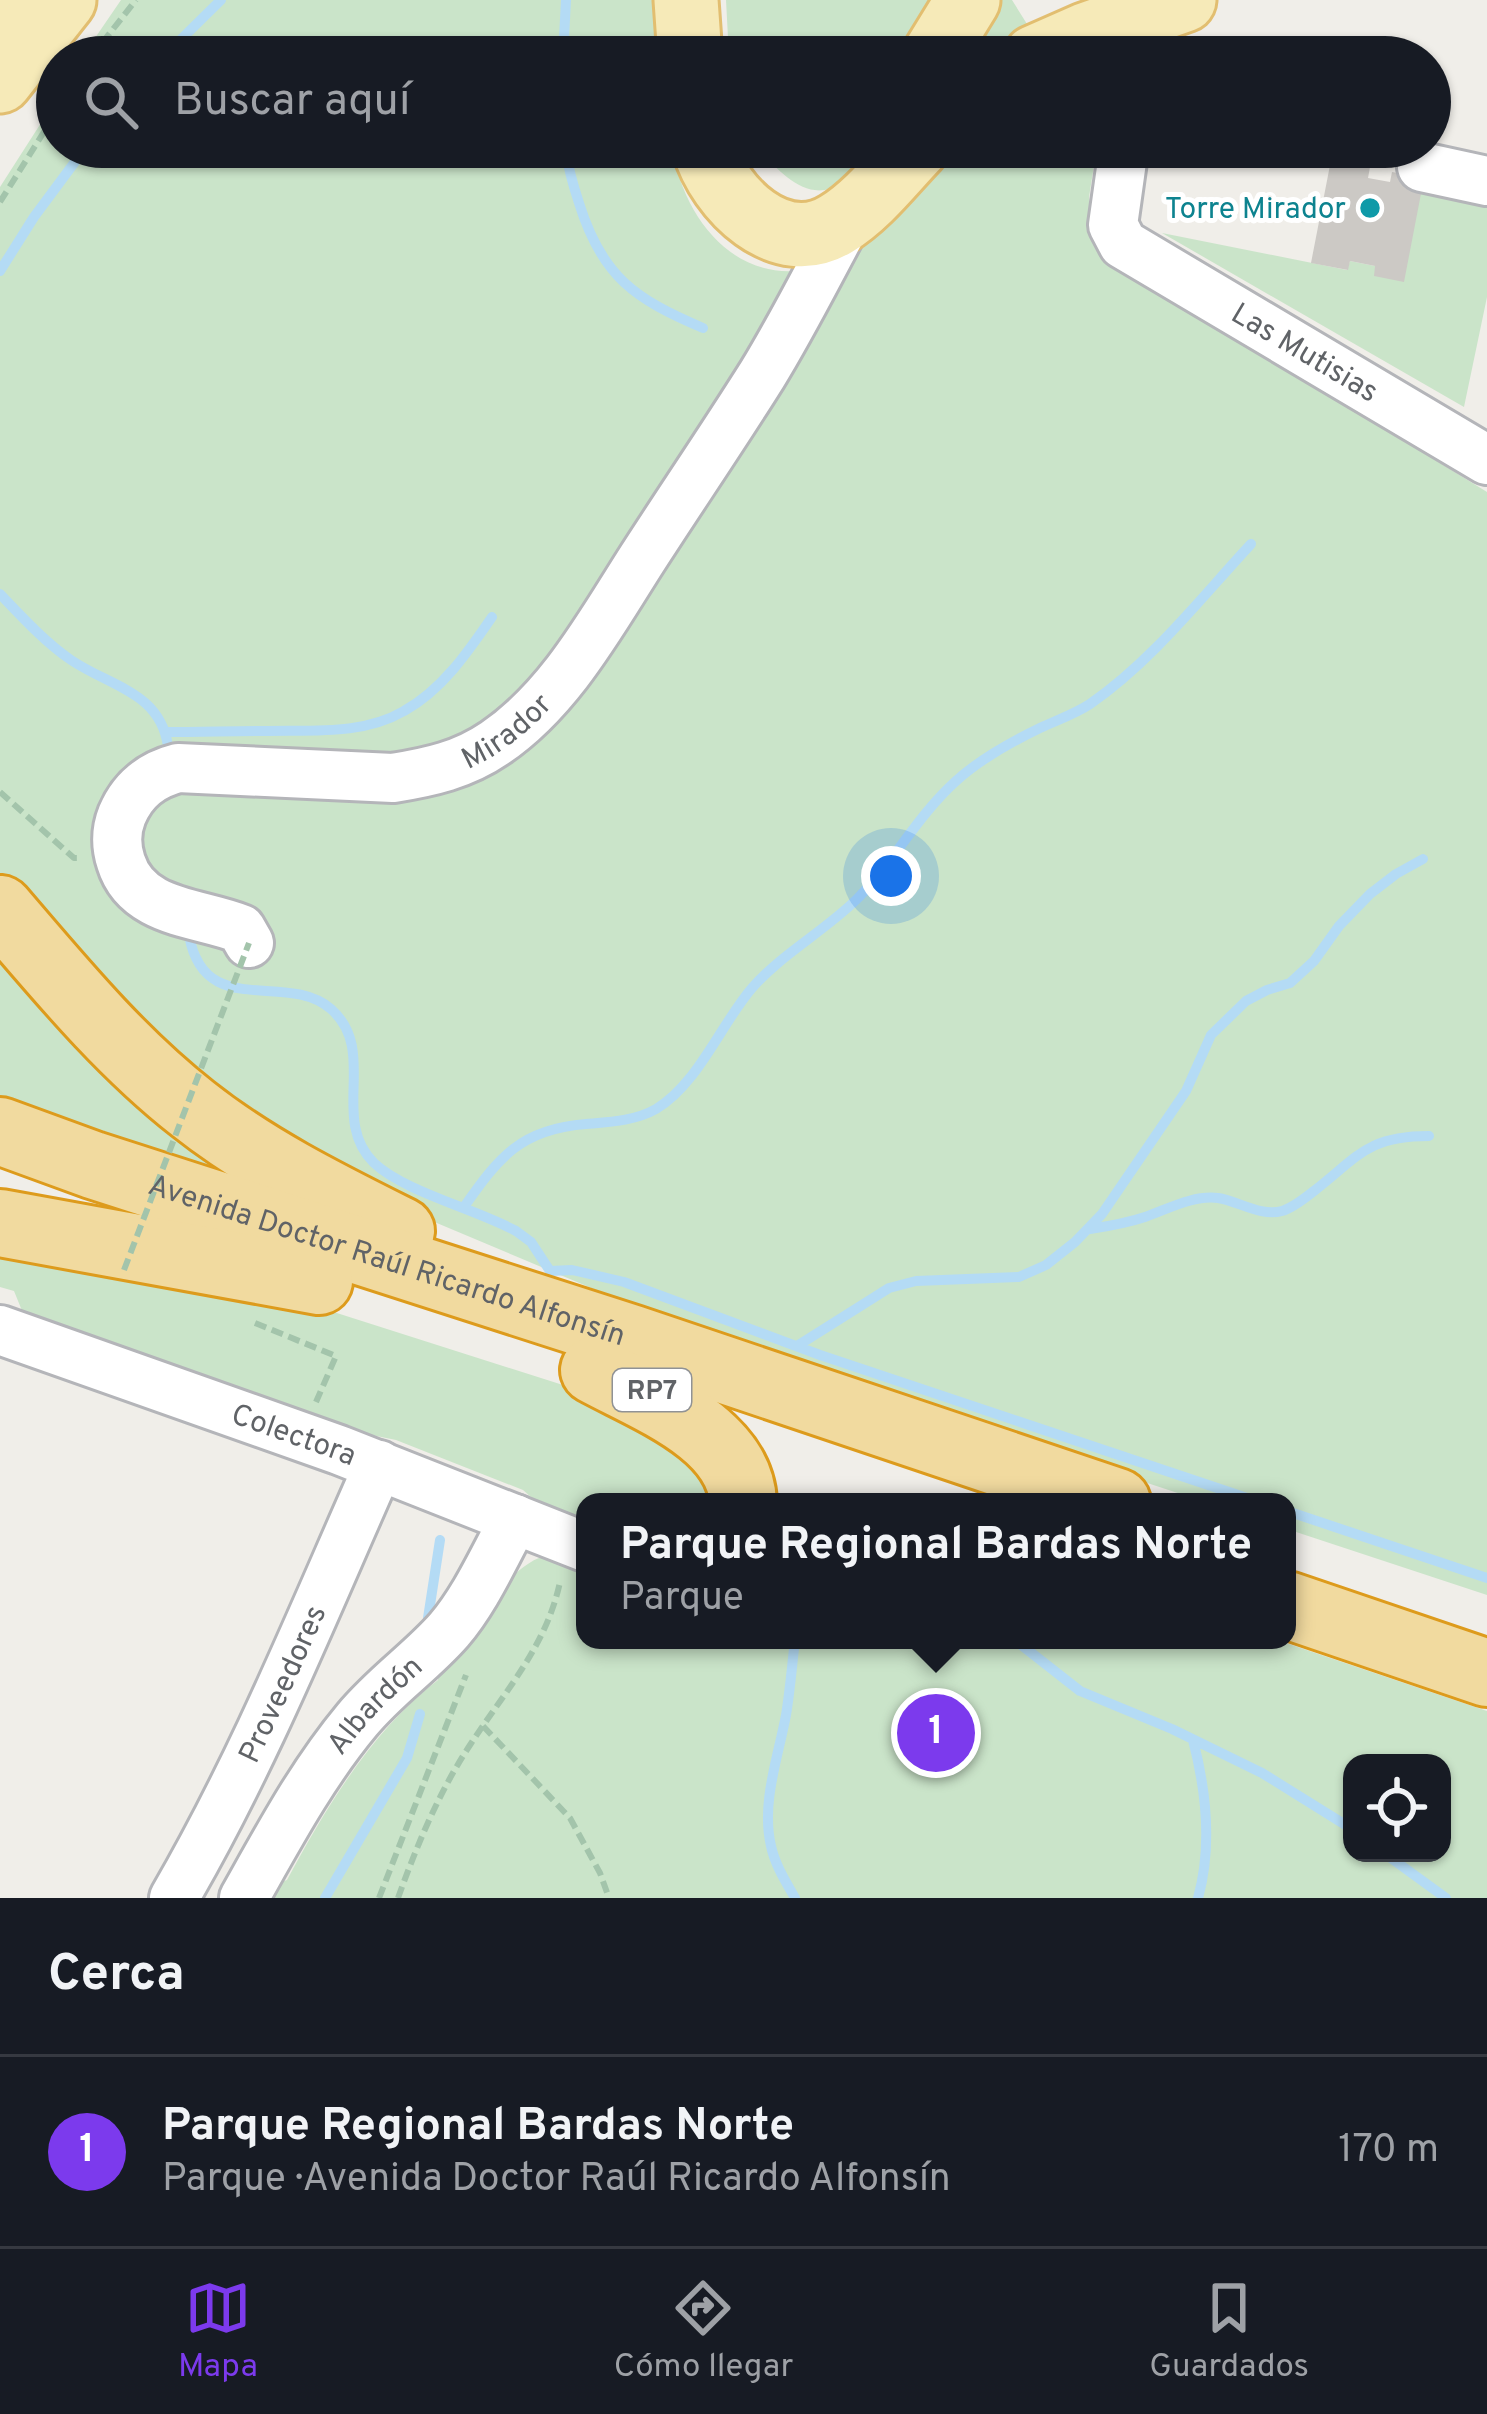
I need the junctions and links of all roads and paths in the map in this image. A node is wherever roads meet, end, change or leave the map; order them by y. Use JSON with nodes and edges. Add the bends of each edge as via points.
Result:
{"nodes":[{"id":1,"x":64,"y":0,"type":"edge"},
{"id":2,"x":136,"y":0,"type":"edge"},
{"id":3,"x":686,"y":0,"type":"edge"},
{"id":4,"x":968,"y":0,"type":"edge"},
{"id":5,"x":1028,"y":0,"type":"edge"},
{"id":6,"x":1122,"y":27,"type":"edge"},
{"id":7,"x":108,"y":36,"type":"edge"},
{"id":8,"x":689,"y":36,"type":"edge"},
{"id":9,"x":946,"y":36,"type":"edge"},
{"id":10,"x":0,"y":81,"type":"edge"},
{"id":11,"x":36,"y":145,"type":"edge"},
{"id":12,"x":714,"y":168,"type":"edge"},
{"id":13,"x":892,"y":168,"type":"edge"},
{"id":14,"x":1121,"y":168,"type":"edge"},
{"id":15,"x":1426,"y":168,"type":"edge"},
{"id":16,"x":1487,"y":181,"type":"edge"},
{"id":17,"x":868,"y":188,"type":"edge"},
{"id":18,"x":0,"y":202,"type":"edge"},
{"id":19,"x":1487,"y":460,"type":"edge"},
{"id":20,"x":0,"y":792,"type":"edge"},
{"id":21,"x":74,"y":858,"type":"dead end"},
{"id":22,"x":0,"y":909,"type":"edge"},
{"id":23,"x":249,"y":943,"type":"joint"},
{"id":24,"x":0,"y":1131,"type":"edge"},
{"id":25,"x":0,"y":1174,"type":"edge"},
{"id":26,"x":0,"y":1223,"type":"edge"},
{"id":27,"x":124,"y":1270,"type":"dead end"},
{"id":28,"x":319,"y":1281,"type":"junction"},
{"id":29,"x":0,"y":1330,"type":"edge"},
{"id":30,"x":613,"y":1355,"type":"junction"},
{"id":31,"x":336,"y":1356,"type":"dead end"},
{"id":32,"x":308,"y":1422,"type":"dead end"},
{"id":33,"x":379,"y":1465,"type":"junction"},
{"id":34,"x":741,"y":1493,"type":"edge"},
{"id":35,"x":960,"y":1493,"type":"edge"},
{"id":36,"x":1086,"y":1493,"type":"edge"},
{"id":37,"x":515,"y":1519,"type":"junction"},
{"id":38,"x":574,"y":1557,"type":"edge"},
{"id":39,"x":1296,"y":1562,"type":"edge"},
{"id":40,"x":1296,"y":1608,"type":"edge"},
{"id":41,"x":1487,"y":1627,"type":"edge"},
{"id":42,"x":472,"y":1660,"type":"dead end"},
{"id":43,"x":1487,"y":1673,"type":"edge"},
{"id":44,"x":483,"y":1726,"type":"junction"},
{"id":45,"x":174,"y":1898,"type":"edge"},
{"id":46,"x":244,"y":1898,"type":"edge"},
{"id":47,"x":379,"y":1898,"type":"edge"},
{"id":48,"x":398,"y":1898,"type":"edge"},
{"id":49,"x":609,"y":1898,"type":"edge"}],
"edges":[{"from":1,"to":10,"type":"main road"},
{"from":2,"to":7,"type":"path"},
{"from":3,"to":8,"type":"main road"},
{"from":4,"to":9,"type":"main road"},
{"from":5,"to":6,"type":"main road","via":[[1053,23]]},
{"from":11,"to":18,"type":"path"},
{"from":12,"to":17,"type":"main road","via":[[742,210],[788,233],[833,227]]},
{"from":13,"to":17,"type":"main road"},
{"from":14,"to":19,"type":"street","name":"Las Mutisias","via":[[1113,225],[1123,244]]},
{"from":15,"to":16,"type":"street"},
{"from":17,"to":23,"type":"street","name":"Mirador","via":[[764,372],[592,637],[497,742],[463,762],[392,778],[178,768],[132,796],[117,846],[133,886],[161,905],[241,929]]},
{"from":20,"to":21,"type":"path"},
{"from":22,"to":30,"type":"highway","via":[[147,1070],[231,1137]]},
{"from":23,"to":27,"type":"path","bridge":true},
{"from":24,"to":30,"type":"highway","name":"Avenida Doctor Raúl Ricardo Alfonsín","number":"RP7"},
{"from":25,"to":28,"type":"highway","name":"Avenida Doctor Raúl Ricardo Alfonsín","number":"RP7"},
{"from":26,"to":28,"type":"highway"},
{"from":28,"to":30,"type":"highway","name":"Avenida Doctor Raúl Ricardo Alfonsín","number":"RP7"},
{"from":29,"to":33,"type":"street","name":"Colectora"},
{"from":30,"to":34,"type":"highway","via":[[713,1441]]},
{"from":30,"to":35,"type":"highway","name":"Avenida Doctor Raúl Ricardo Alfonsín","number":"RP7"},
{"from":30,"to":36,"type":"highway","name":"Avenida Doctor Raúl Ricardo Alfonsín","number":"RP7"},
{"from":31,"to":32,"type":"path"},
{"from":33,"to":37,"type":"street","name":"Colectora"},
{"from":33,"to":45,"type":"street","name":"Proveedores","via":[[269,1718]]},
{"from":37,"to":38,"type":"street","name":"Colectora"},
{"from":37,"to":46,"type":"street","name":"Albardón","via":[[453,1626],[329,1756]]},
{"from":38,"to":44,"type":"path","via":[[542,1638]]},
{"from":39,"to":41,"type":"highway"},
{"from":40,"to":43,"type":"highway"},
{"from":42,"to":47,"type":"path"},
{"from":44,"to":48,"type":"path","via":[[431,1815]]},
{"from":44,"to":49,"type":"path","via":[[570,1818]]}]}
